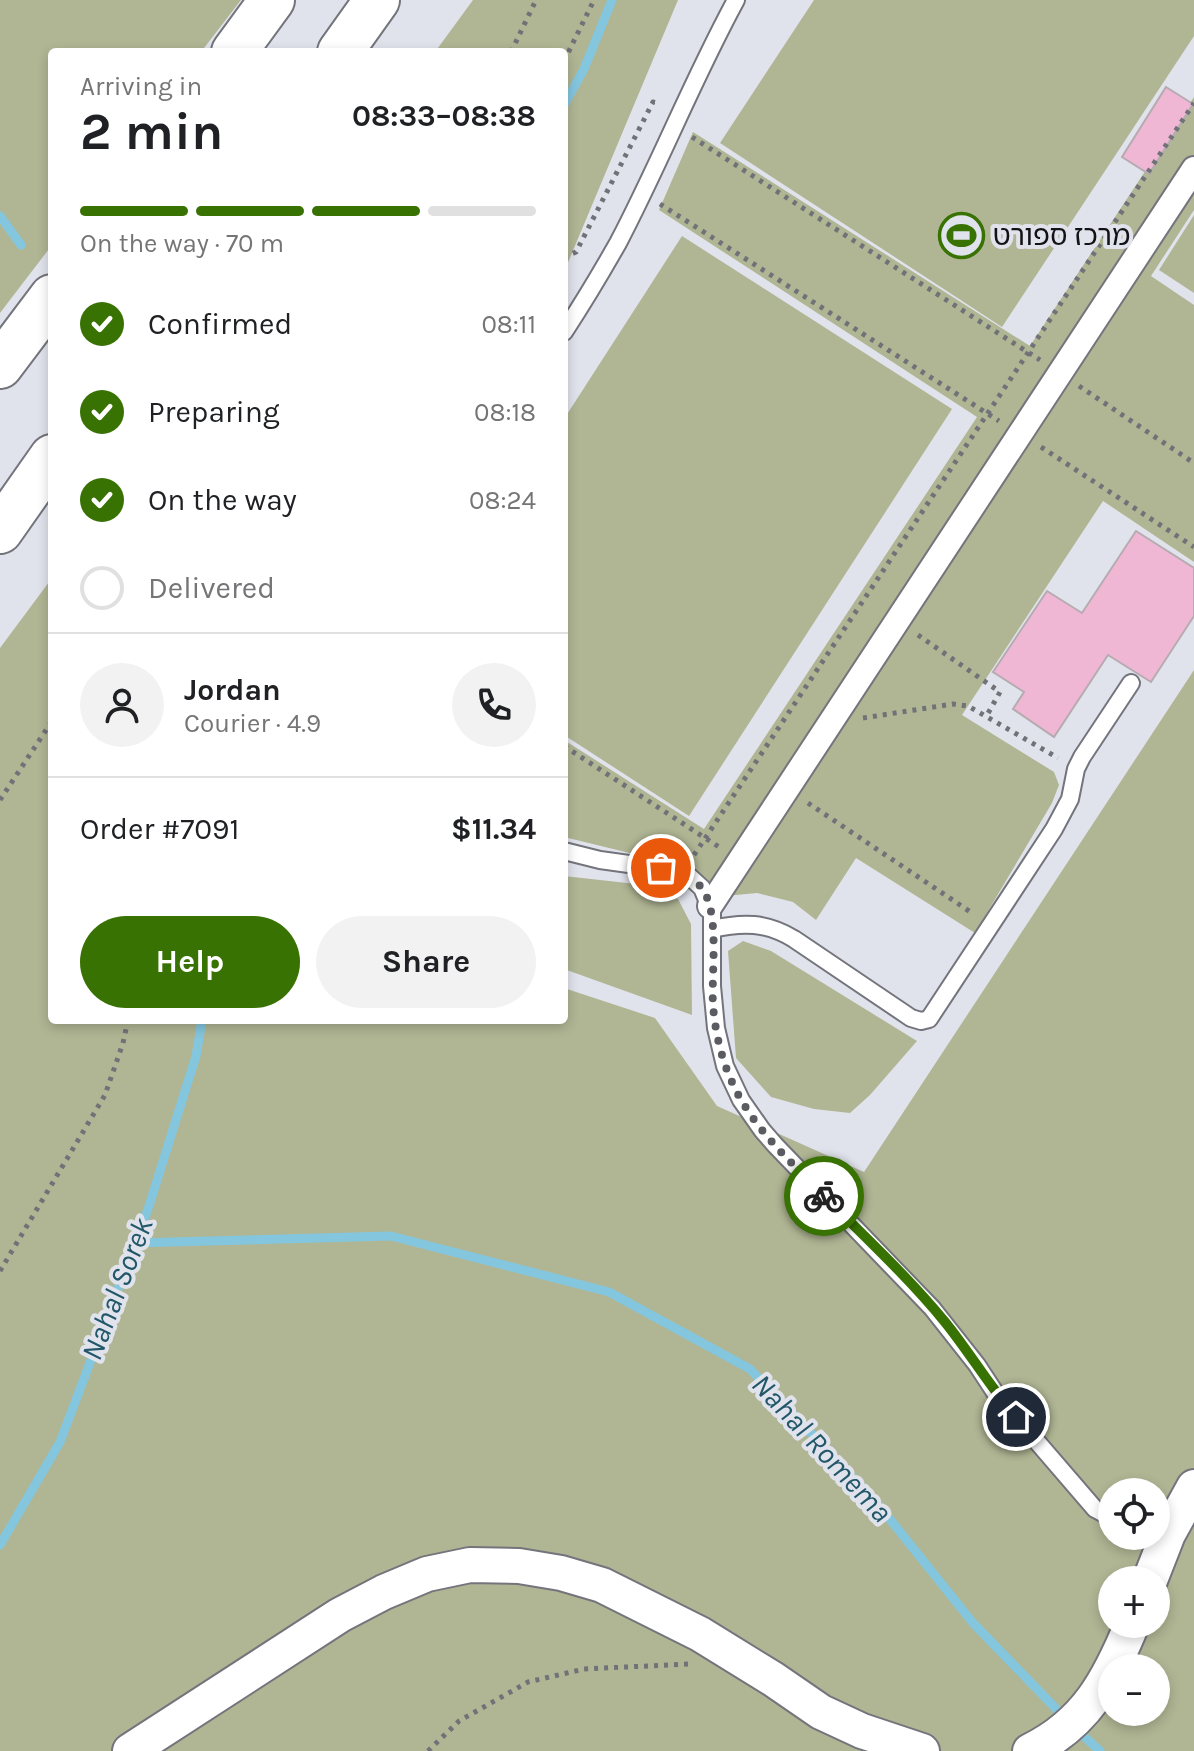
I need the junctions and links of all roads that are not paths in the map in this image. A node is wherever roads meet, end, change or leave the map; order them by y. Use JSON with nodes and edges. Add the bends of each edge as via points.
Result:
{"nodes":[{"id":1,"x":272,"y":0,"type":"edge"},
{"id":2,"x":377,"y":0,"type":"edge"},
{"id":3,"x":736,"y":0,"type":"edge"},
{"id":4,"x":237,"y":48,"type":"edge"},
{"id":5,"x":343,"y":48,"type":"edge"},
{"id":6,"x":1194,"y":169,"type":"edge"},
{"id":7,"x":48,"y":302,"type":"edge"},
{"id":8,"x":568,"y":326,"type":"edge"},
{"id":9,"x":0,"y":366,"type":"edge"},
{"id":10,"x":48,"y":463,"type":"edge"},
{"id":11,"x":0,"y":531,"type":"edge"},
{"id":12,"x":1131,"y":683,"type":"dead end"},
{"id":13,"x":568,"y":852,"type":"edge"},
{"id":14,"x":711,"y":918,"type":"junction"},
{"id":15,"x":1194,"y":1487,"type":"edge"},
{"id":16,"x":1098,"y":1511,"type":"edge"},
{"id":17,"x":1170,"y":1522,"type":"edge"},
{"id":18,"x":1125,"y":1638,"type":"edge"},
{"id":19,"x":130,"y":1751,"type":"edge"},
{"id":20,"x":922,"y":1751,"type":"edge"},
{"id":21,"x":1030,"y":1751,"type":"edge"}],
"edges":[{"from":1,"to":4,"type":"highway"},
{"from":2,"to":5,"type":"highway"},
{"from":3,"to":8,"type":"lane","via":[[607,263]]},
{"from":6,"to":14,"type":"street","via":[[740,860]]},
{"from":7,"to":9,"type":"highway"},
{"from":10,"to":11,"type":"highway"},
{"from":12,"to":14,"type":"lane","via":[[1082,757],[1060,819],[927,1021],[911,1018],[777,930]]},
{"from":13,"to":14,"type":"lane","via":[[682,873],[702,888]]},
{"from":14,"to":16,"type":"lane","via":[[716,1028],[741,1100],[775,1145],[932,1308],[996,1394]]},
{"from":15,"to":17,"type":"street"},
{"from":18,"to":21,"type":"street","via":[[1090,1704],[1071,1724]]},
{"from":19,"to":20,"type":"street","via":[[340,1615],[427,1574],[470,1565],[519,1566],[602,1585],[733,1654],[821,1712]]}]}
